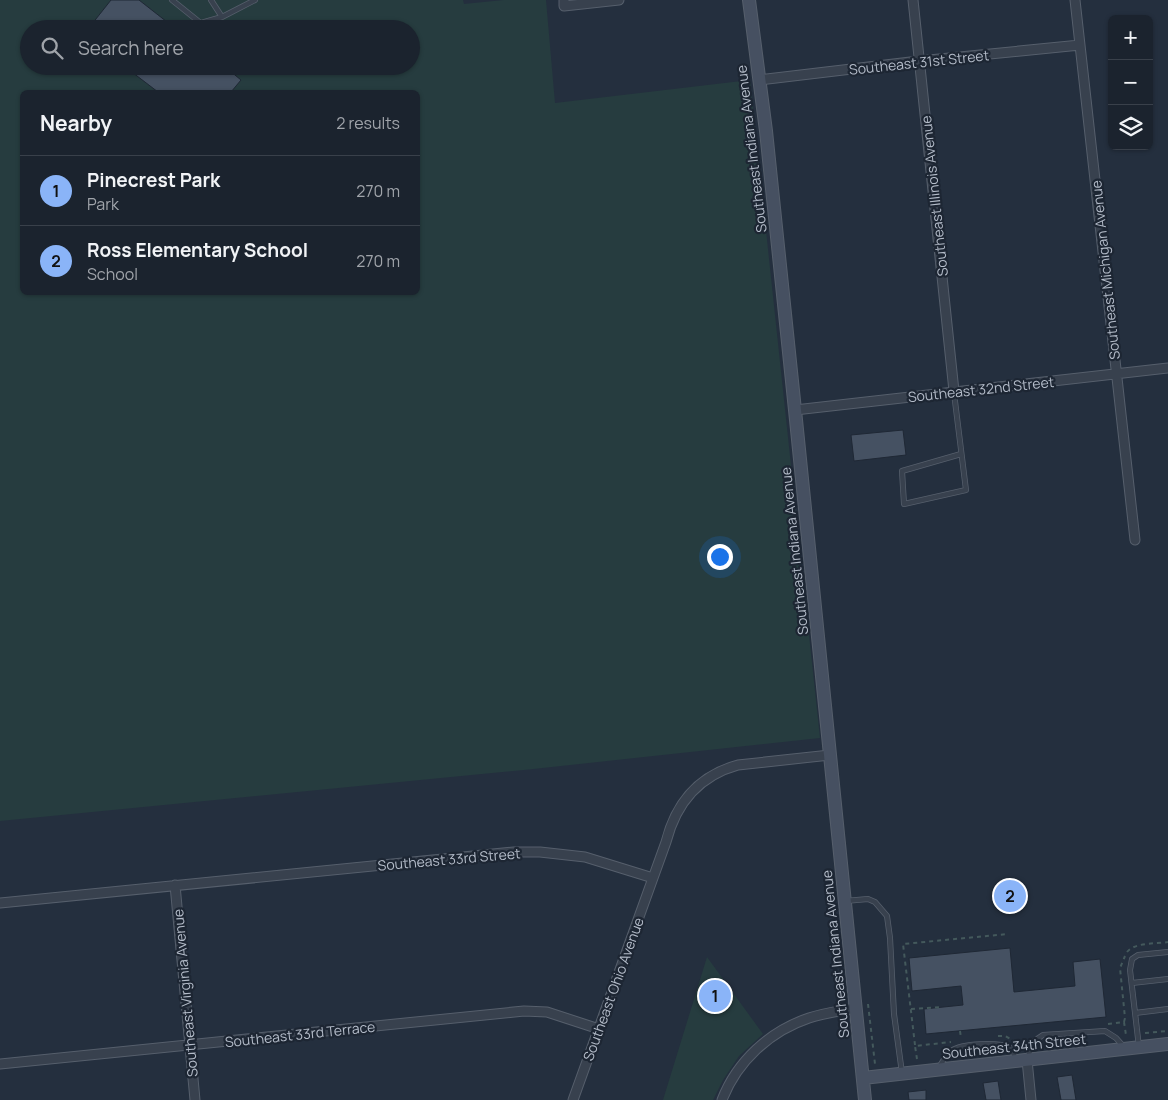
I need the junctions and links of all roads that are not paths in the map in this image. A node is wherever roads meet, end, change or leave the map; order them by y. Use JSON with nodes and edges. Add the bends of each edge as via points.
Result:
{"nodes":[{"id":1,"x":172,"y":0,"type":"edge"},
{"id":2,"x":211,"y":0,"type":"edge"},
{"id":3,"x":255,"y":0,"type":"edge"},
{"id":4,"x":619,"y":0,"type":"edge"},
{"id":5,"x":749,"y":0,"type":"edge"},
{"id":6,"x":912,"y":0,"type":"edge"},
{"id":7,"x":1075,"y":0,"type":"edge"},
{"id":8,"x":564,"y":3,"type":"edge"},
{"id":9,"x":222,"y":17,"type":"junction"},
{"id":10,"x":197,"y":20,"type":"edge"},
{"id":11,"x":212,"y":20,"type":"edge"},
{"id":12,"x":1080,"y":45,"type":"junction"},
{"id":13,"x":919,"y":61,"type":"junction"},
{"id":14,"x":759,"y":80,"type":"junction"},
{"id":15,"x":1168,"y":368,"type":"edge"},
{"id":16,"x":1117,"y":374,"type":"junction"},
{"id":17,"x":954,"y":391,"type":"junction"},
{"id":18,"x":795,"y":410,"type":"junction"},
{"id":19,"x":961,"y":454,"type":"junction"},
{"id":20,"x":1135,"y":540,"type":"dead end"},
{"id":21,"x":830,"y":755,"type":"junction"},
{"id":22,"x":653,"y":878,"type":"junction"},
{"id":23,"x":175,"y":885,"type":"junction"},
{"id":24,"x":844,"y":901,"type":"junction"},
{"id":25,"x":0,"y":903,"type":"edge"},
{"id":26,"x":1168,"y":952,"type":"edge"},
{"id":27,"x":1168,"y":979,"type":"edge"},
{"id":28,"x":1132,"y":982,"type":"junction"},
{"id":29,"x":855,"y":1008,"type":"junction"},
{"id":30,"x":1168,"y":1010,"type":"edge"},
{"id":31,"x":1135,"y":1013,"type":"junction"},
{"id":32,"x":599,"y":1028,"type":"junction"},
{"id":33,"x":1168,"y":1044,"type":"edge"},
{"id":34,"x":190,"y":1045,"type":"junction"},
{"id":35,"x":1139,"y":1047,"type":"junction"},
{"id":36,"x":1124,"y":1048,"type":"junction"},
{"id":37,"x":1022,"y":1060,"type":"junction"},
{"id":38,"x":0,"y":1064,"type":"edge"},
{"id":39,"x":937,"y":1070,"type":"junction"},
{"id":40,"x":902,"y":1074,"type":"junction"},
{"id":41,"x":863,"y":1078,"type":"junction"},
{"id":42,"x":195,"y":1100,"type":"edge"},
{"id":43,"x":573,"y":1100,"type":"edge"},
{"id":44,"x":722,"y":1100,"type":"edge"},
{"id":45,"x":865,"y":1100,"type":"edge"},
{"id":46,"x":1031,"y":1100,"type":"edge"}],
"edges":[{"from":1,"to":10,"type":"lane"},
{"from":2,"to":9,"type":"lane"},
{"from":3,"to":9,"type":"lane"},
{"from":4,"to":8,"type":"street"},
{"from":5,"to":14,"type":"street","name":"Southeast Indiana Avenue"},
{"from":6,"to":13,"type":"street","name":"Southeast Illinois Avenue"},
{"from":7,"to":12,"type":"street","name":"Southeast Michigan Avenue"},
{"from":9,"to":11,"type":"lane"},
{"from":12,"to":13,"type":"street","name":"Southeast 31st Street"},
{"from":12,"to":16,"type":"street","name":"Southeast Michigan Avenue"},
{"from":13,"to":14,"type":"street","name":"Southeast 31st Street"},
{"from":13,"to":17,"type":"street","name":"Southeast Illinois Avenue"},
{"from":14,"to":18,"type":"street","name":"Southeast Indiana Avenue"},
{"from":15,"to":16,"type":"street","name":"Southeast 32nd Street"},
{"from":16,"to":17,"type":"street","name":"Southeast 32nd Street"},
{"from":16,"to":20,"type":"street","name":"Southeast Michigan Avenue"},
{"from":17,"to":18,"type":"street","name":"Southeast 32nd Street"},
{"from":17,"to":19,"type":"lane"},
{"from":18,"to":21,"type":"street","name":"Southeast Indiana Avenue"},
{"from":19,"to":19,"type":"lane","via":[[966,490],[904,504],[902,471]]},
{"from":21,"to":22,"type":"street","via":[[738,765],[707,778],[676,812]]},
{"from":21,"to":24,"type":"street","name":"Southeast Indiana Avenue"},
{"from":22,"to":23,"type":"street","name":"Southeast 33rd Street","via":[[585,857],[514,852]]},
{"from":22,"to":32,"type":"street","name":"Southeast Ohio Avenue"},
{"from":23,"to":25,"type":"street","name":"Southeast 33rd Street"},
{"from":23,"to":34,"type":"street","name":"Southeast Virginia Avenue"},
{"from":24,"to":29,"type":"street","name":"Southeast Indiana Avenue"},
{"from":24,"to":40,"type":"lane","via":[[868,899],[887,916]]},
{"from":26,"to":28,"type":"lane","via":[[1138,955],[1132,959]]},
{"from":27,"to":28,"type":"lane"},
{"from":28,"to":31,"type":"lane"},
{"from":29,"to":41,"type":"street","name":"Southeast Indiana Avenue"},
{"from":29,"to":44,"type":"street","via":[[810,1017],[776,1033],[760,1045],[733,1076]]},
{"from":30,"to":31,"type":"lane"},
{"from":31,"to":35,"type":"lane"},
{"from":32,"to":34,"type":"street","name":"Southeast 33rd Terrace","via":[[547,1012],[524,1011]]},
{"from":32,"to":43,"type":"street","name":"Southeast Ohio Avenue"},
{"from":33,"to":35,"type":"street","name":"Southeast 34th Street"},
{"from":34,"to":38,"type":"street","name":"Southeast 33rd Terrace"},
{"from":34,"to":42,"type":"street","name":"Southeast Virginia Avenue"},
{"from":35,"to":36,"type":"street","name":"Southeast 34th Street"},
{"from":36,"to":37,"type":"street","name":"Southeast 34th Street"},
{"from":36,"to":37,"type":"lane","via":[[1105,1031],[1043,1035],[1034,1041]]},
{"from":37,"to":39,"type":"street","name":"Southeast 34th Street"},
{"from":37,"to":39,"type":"lane","via":[[1010,1048],[994,1043],[959,1047],[951,1051]]},
{"from":37,"to":46,"type":"street"},
{"from":39,"to":40,"type":"street","name":"Southeast 34th Street"},
{"from":40,"to":41,"type":"street","name":"Southeast 34th Street"},
{"from":41,"to":45,"type":"street","name":"Southeast Indiana Avenue"}]}
